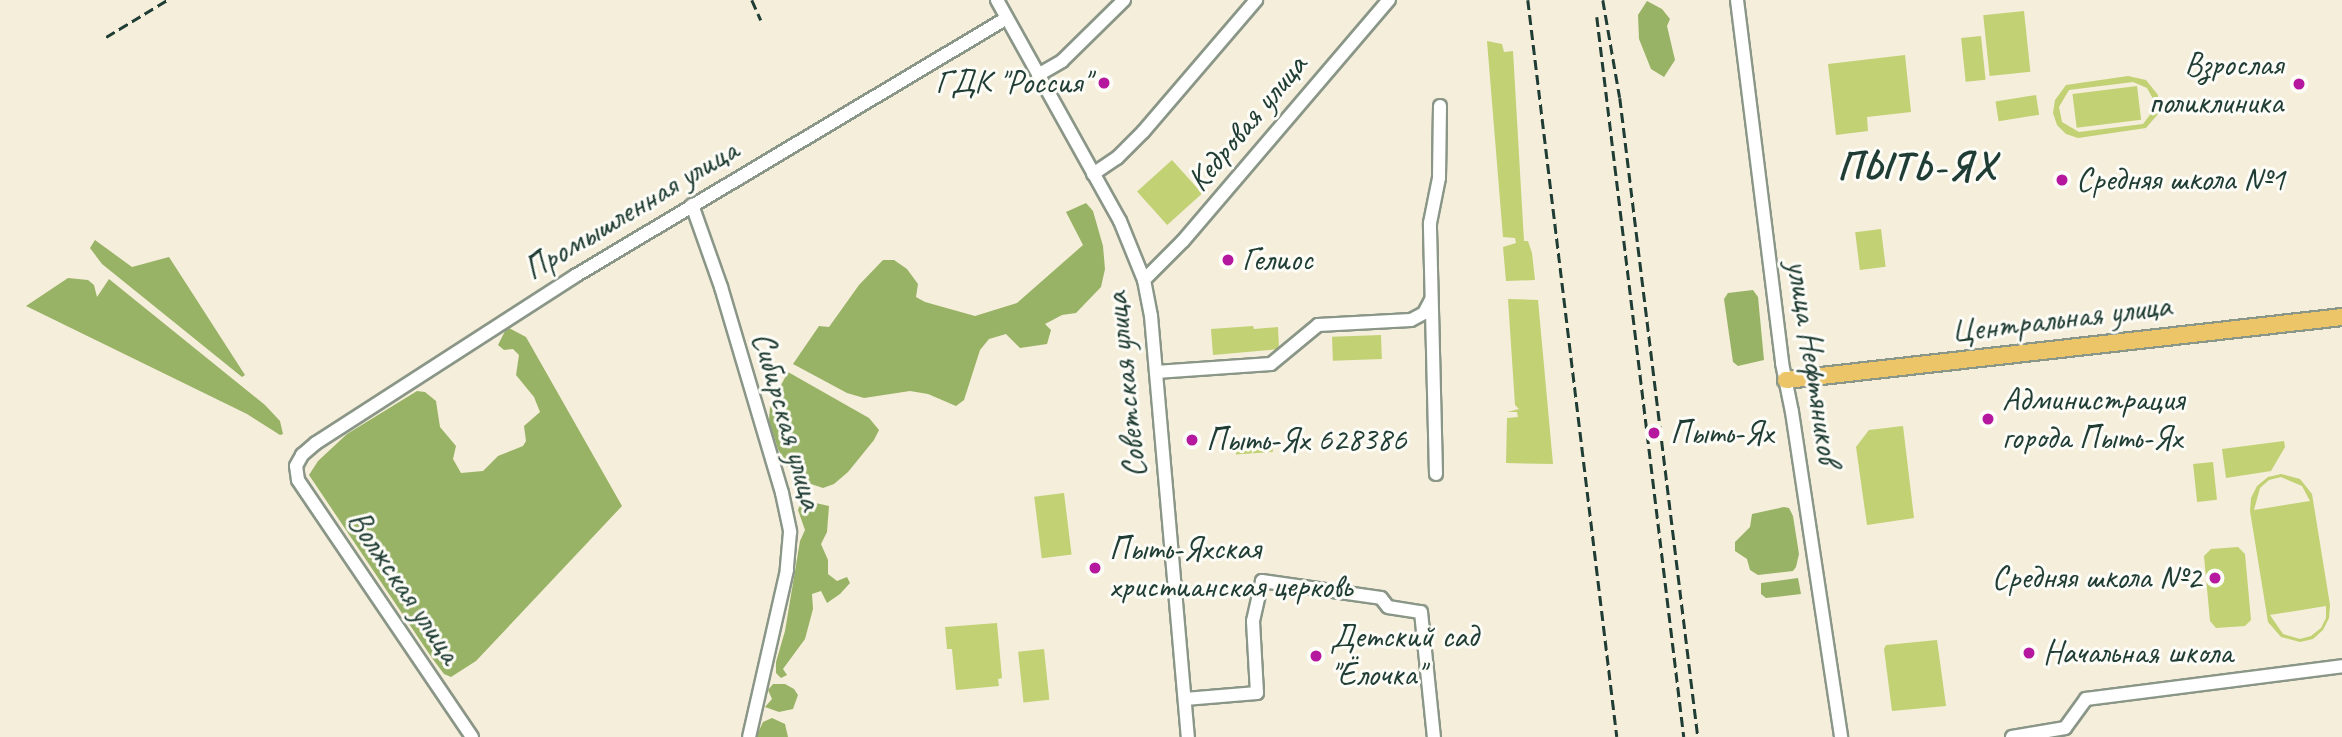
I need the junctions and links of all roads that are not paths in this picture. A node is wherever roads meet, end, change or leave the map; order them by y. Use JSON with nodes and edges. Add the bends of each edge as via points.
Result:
{"nodes":[{"id":1,"x":997,"y":0,"type":"edge"},
{"id":2,"x":1124,"y":0,"type":"edge"},
{"id":3,"x":1256,"y":0,"type":"edge"},
{"id":4,"x":1389,"y":0,"type":"edge"},
{"id":5,"x":1737,"y":0,"type":"edge"},
{"id":6,"x":1007,"y":18,"type":"junction"},
{"id":7,"x":1038,"y":75,"type":"junction"},
{"id":8,"x":1440,"y":106,"type":"dead end"},
{"id":9,"x":1093,"y":174,"type":"junction"},
{"id":10,"x":692,"y":205,"type":"junction"},
{"id":11,"x":1144,"y":280,"type":"junction"},
{"id":12,"x":1432,"y":298,"type":"junction"},
{"id":13,"x":2342,"y":317,"type":"edge"},
{"id":14,"x":1156,"y":372,"type":"junction"},
{"id":15,"x":1786,"y":380,"type":"junction"},
{"id":16,"x":296,"y":466,"type":"joint"},
{"id":17,"x":1436,"y":474,"type":"dead end"},
{"id":18,"x":2342,"y":666,"type":"edge"},
{"id":19,"x":1185,"y":699,"type":"junction"},
{"id":20,"x":1840,"y":735,"type":"edge"},
{"id":21,"x":472,"y":737,"type":"edge"},
{"id":22,"x":749,"y":737,"type":"edge"},
{"id":23,"x":1188,"y":737,"type":"edge"},
{"id":24,"x":1434,"y":737,"type":"edge"},
{"id":25,"x":2012,"y":737,"type":"edge"}],
"edges":[{"from":1,"to":6,"type":"street","name":"Советская улица"},
{"from":2,"to":7,"type":"street","via":[[1062,61]]},
{"from":3,"to":9,"type":"street","via":[[1143,132]]},
{"from":4,"to":11,"type":"street","name":"Кедровая улица"},
{"from":5,"to":15,"type":"street","name":"улица Нефтяников"},
{"from":6,"to":7,"type":"street","name":"Советская улица"},
{"from":6,"to":10,"type":"street","name":"Промышленная улица"},
{"from":7,"to":9,"type":"street","name":"Советская улица"},
{"from":8,"to":12,"type":"street","via":[[1438,184],[1430,223]]},
{"from":9,"to":11,"type":"street","name":"Советская улица","via":[[1128,237]]},
{"from":10,"to":16,"type":"street","name":"Промышленная улица","via":[[316,443]]},
{"from":10,"to":22,"type":"street","name":"Сибирская улица","via":[[721,287],[790,532],[787,570]]},
{"from":11,"to":14,"type":"street","name":"Советская улица"},
{"from":12,"to":14,"type":"street","via":[[1424,313],[1411,320],[1318,325],[1271,364]]},
{"from":12,"to":17,"type":"street"},
{"from":13,"to":15,"type":"main road","name":"Центральная улица"},
{"from":14,"to":19,"type":"street","name":"Советская улица"},
{"from":15,"to":20,"type":"street","name":"улица Нефтяников"},
{"from":16,"to":21,"type":"street","name":"Волжская улица","via":[[303,489]]},
{"from":18,"to":25,"type":"street","via":[[2086,699],[2066,728]]},
{"from":19,"to":23,"type":"street","name":"Советская улица"},
{"from":19,"to":24,"type":"street","via":[[1257,693],[1253,621],[1262,581],[1381,598],[1388,607],[1422,612]]}]}
